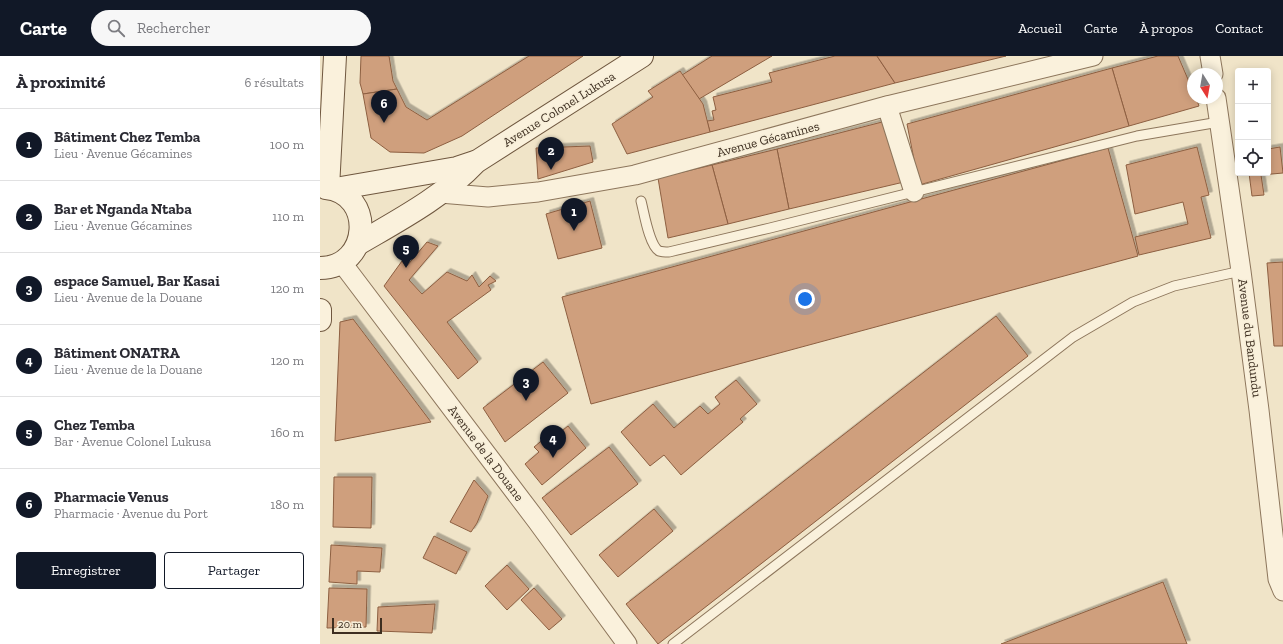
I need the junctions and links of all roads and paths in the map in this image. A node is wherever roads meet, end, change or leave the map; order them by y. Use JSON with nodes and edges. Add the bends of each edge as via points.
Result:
{"nodes":[{"id":1,"x":335,"y":56,"type":"edge"},
{"id":2,"x":642,"y":56,"type":"edge"},
{"id":3,"x":1092,"y":56,"type":"edge"},
{"id":4,"x":1210,"y":56,"type":"edge"},
{"id":5,"x":1212,"y":68,"type":"edge"},
{"id":6,"x":1217,"y":104,"type":"edge"},
{"id":7,"x":887,"y":106,"type":"junction"},
{"id":8,"x":1219,"y":122,"type":"junction"},
{"id":9,"x":476,"y":162,"type":"junction"},
{"id":10,"x":327,"y":188,"type":"edge"},
{"id":11,"x":914,"y":192,"type":"junction"},
{"id":12,"x":440,"y":193,"type":"junction"},
{"id":13,"x":641,"y":201,"type":"dead end"},
{"id":14,"x":358,"y":244,"type":"junction"},
{"id":15,"x":342,"y":263,"type":"junction"},
{"id":16,"x":320,"y":268,"type":"edge"},
{"id":17,"x":1241,"y":271,"type":"junction"},
{"id":18,"x":320,"y":310,"type":"edge"},
{"id":19,"x":320,"y":320,"type":"edge"},
{"id":20,"x":1281,"y":585,"type":"edge"},
{"id":21,"x":627,"y":644,"type":"edge"},
{"id":22,"x":673,"y":644,"type":"edge"}],
"edges":[{"from":1,"to":10,"type":"main road"},
{"from":2,"to":9,"type":"main road","name":"Avenue Colonel Lukusa"},
{"from":3,"to":7,"type":"street","name":"Avenue Gécamines"},
{"from":4,"to":5,"type":"street"},
{"from":6,"to":8,"type":"street","name":"Avenue du Bandundu"},
{"from":7,"to":11,"type":"street"},
{"from":7,"to":12,"type":"street","name":"Avenue Gécamines","via":[[635,175],[538,192],[488,197]]},
{"from":8,"to":11,"type":"lane","via":[[1137,136]]},
{"from":8,"to":17,"type":"street","name":"Avenue du Bandundu"},
{"from":9,"to":10,"type":"main road","name":"Avenue Colonel Lukusa","via":[[458,168]]},
{"from":9,"to":12,"type":"main road","name":"Avenue Colonel Lukusa"},
{"from":10,"to":14,"type":"main road","via":[[349,198],[358,212],[362,228]]},
{"from":11,"to":13,"type":"lane","via":[[669,252],[660,251],[656,247],[649,233]]},
{"from":12,"to":14,"type":"main road","name":"Avenue Colonel Lukusa"},
{"from":14,"to":15,"type":"main road"},
{"from":15,"to":16,"type":"main road"},
{"from":15,"to":21,"type":"street","name":"Avenue de la Douane"},
{"from":17,"to":20,"type":"street","name":"Avenue du Bandundu"},
{"from":17,"to":22,"type":"lane","via":[[1174,286],[1133,302],[1073,337]]},
{"from":18,"to":19,"type":"main road"}]}
